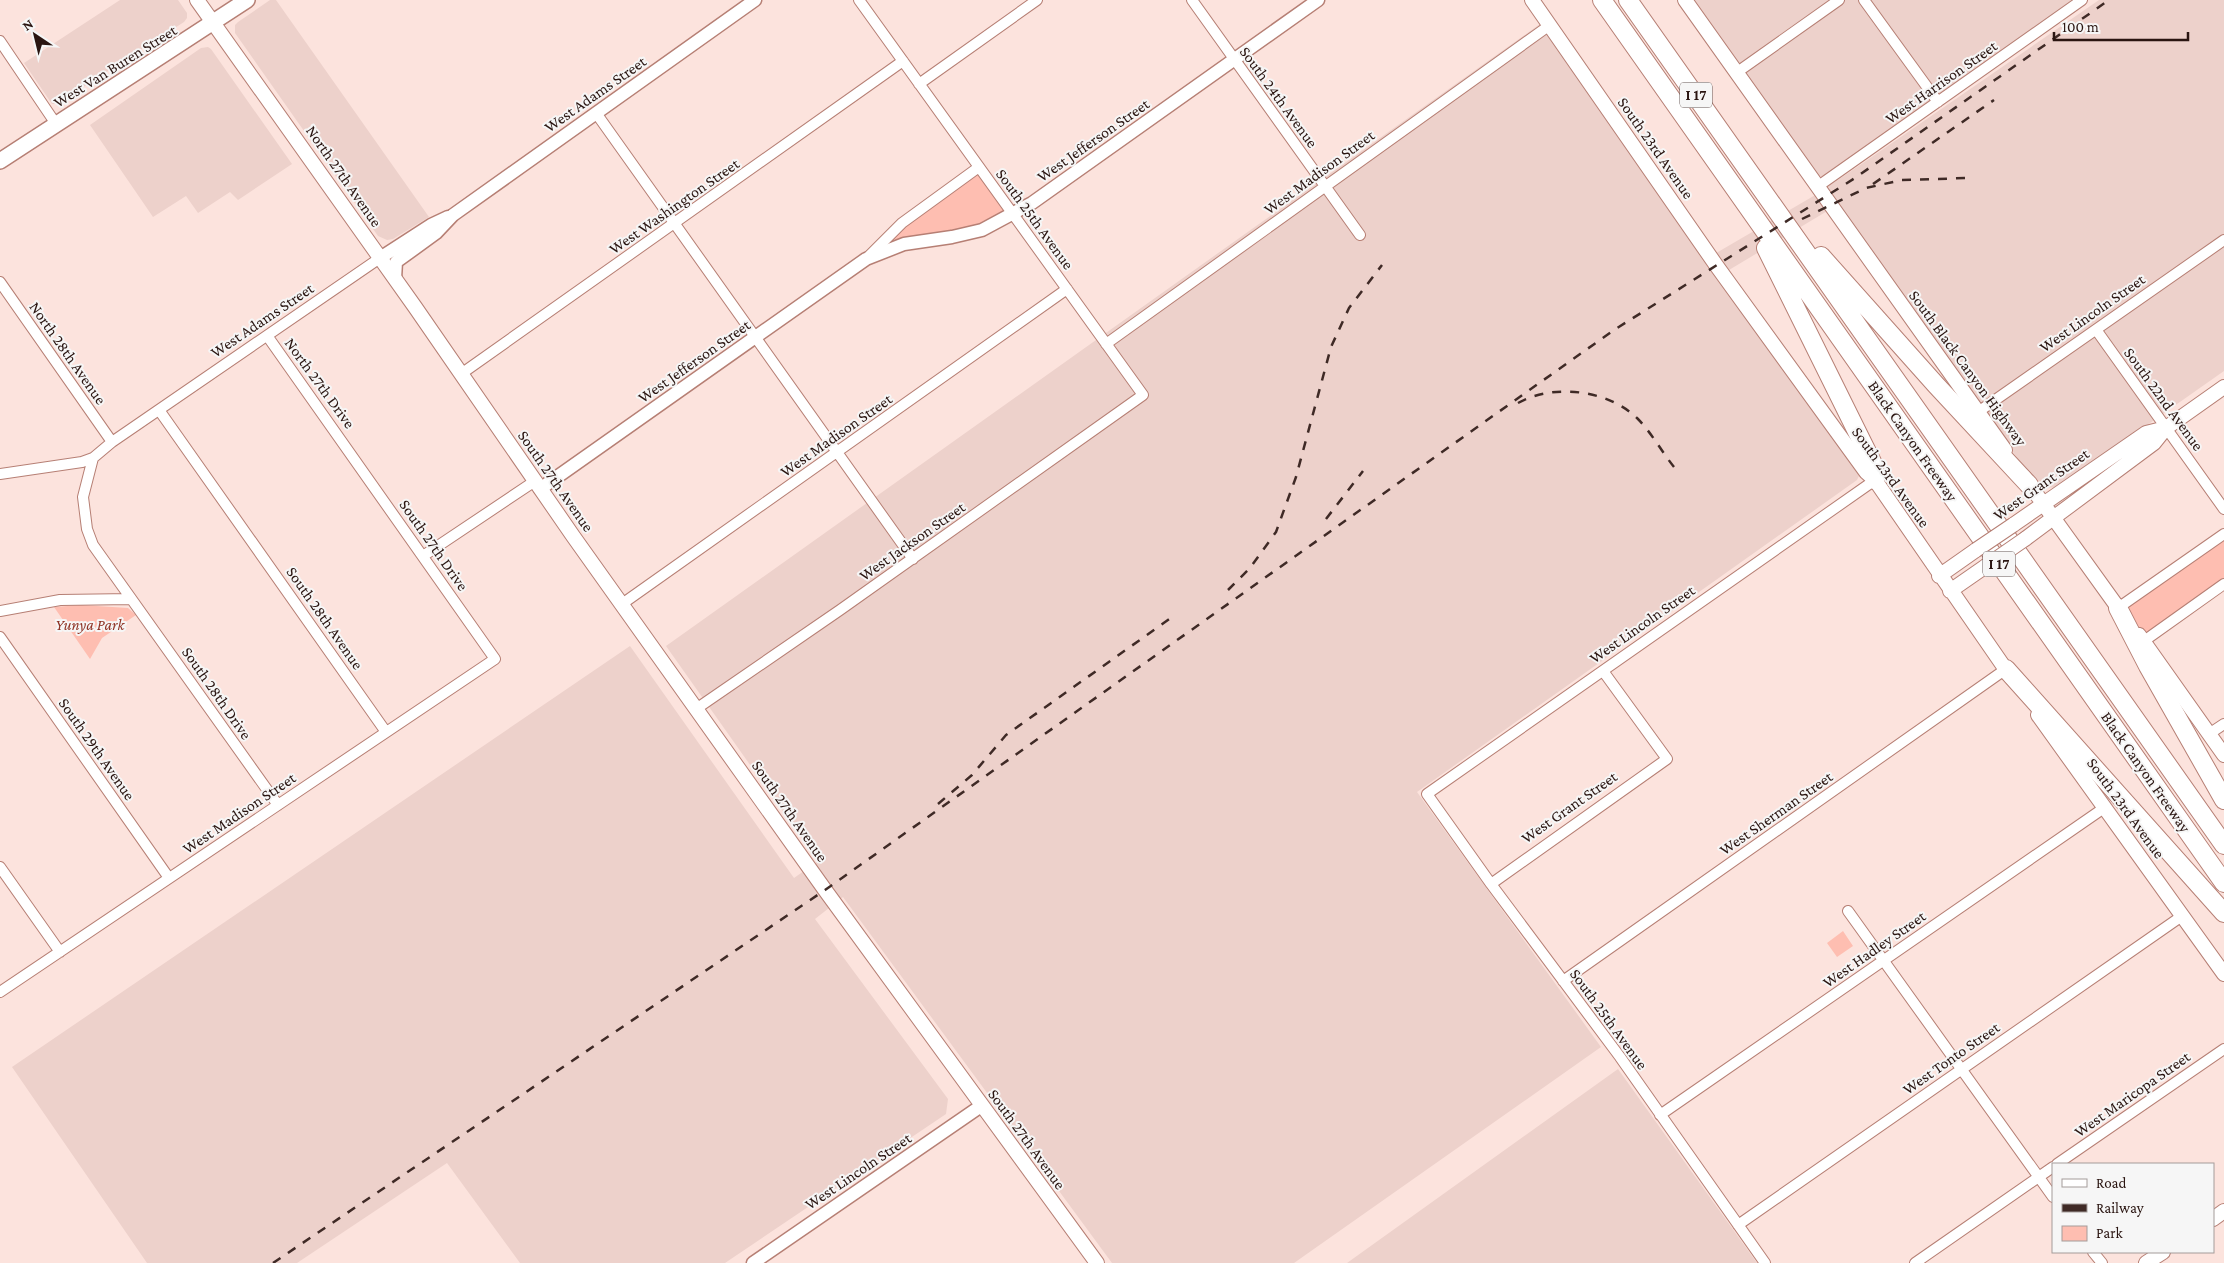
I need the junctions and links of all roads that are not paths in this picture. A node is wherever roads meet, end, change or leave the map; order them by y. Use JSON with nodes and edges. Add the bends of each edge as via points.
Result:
{"nodes":[{"id":1,"x":197,"y":0,"type":"edge"},
{"id":2,"x":247,"y":0,"type":"edge"},
{"id":3,"x":755,"y":0,"type":"edge"},
{"id":4,"x":860,"y":0,"type":"edge"},
{"id":5,"x":1037,"y":0,"type":"edge"},
{"id":6,"x":1192,"y":0,"type":"edge"},
{"id":7,"x":1318,"y":0,"type":"edge"},
{"id":8,"x":1532,"y":0,"type":"edge"},
{"id":9,"x":1602,"y":0,"type":"edge"},
{"id":10,"x":1628,"y":0,"type":"edge"},
{"id":11,"x":1685,"y":0,"type":"edge"},
{"id":12,"x":1839,"y":0,"type":"edge"},
{"id":13,"x":1864,"y":0,"type":"edge"},
{"id":14,"x":2082,"y":0,"type":"edge"},
{"id":15,"x":213,"y":23,"type":"junction"},
{"id":16,"x":1550,"y":25,"type":"junction"},
{"id":17,"x":0,"y":41,"type":"edge"},
{"id":18,"x":1234,"y":60,"type":"junction"},
{"id":19,"x":903,"y":61,"type":"junction"},
{"id":20,"x":1736,"y":73,"type":"junction"},
{"id":21,"x":919,"y":84,"type":"junction"},
{"id":22,"x":1938,"y":102,"type":"junction"},
{"id":23,"x":596,"y":113,"type":"junction"},
{"id":24,"x":56,"y":124,"type":"junction"},
{"id":25,"x":0,"y":161,"type":"edge"},
{"id":26,"x":979,"y":167,"type":"junction"},
{"id":27,"x":1325,"y":187,"type":"junction"},
{"id":28,"x":1734,"y":188,"type":"junction"},
{"id":29,"x":1817,"y":188,"type":"junction"},
{"id":30,"x":1763,"y":190,"type":"junction"},
{"id":31,"x":1013,"y":214,"type":"junction"},
{"id":32,"x":453,"y":215,"type":"junction"},
{"id":33,"x":674,"y":224,"type":"junction"},
{"id":34,"x":1360,"y":235,"type":"dead end"},
{"id":35,"x":2224,"y":240,"type":"edge"},
{"id":36,"x":380,"y":258,"type":"junction"},
{"id":37,"x":866,"y":259,"type":"junction"},
{"id":38,"x":395,"y":279,"type":"junction"},
{"id":39,"x":0,"y":282,"type":"edge"},
{"id":40,"x":1067,"y":289,"type":"junction"},
{"id":41,"x":2097,"y":331,"type":"junction"},
{"id":42,"x":268,"y":337,"type":"junction"},
{"id":43,"x":754,"y":338,"type":"junction"},
{"id":44,"x":1106,"y":344,"type":"junction"},
{"id":45,"x":461,"y":374,"type":"junction"},
{"id":46,"x":2224,"y":387,"type":"edge"},
{"id":47,"x":1143,"y":395,"type":"joint"},
{"id":48,"x":159,"y":410,"type":"junction"},
{"id":49,"x":1978,"y":412,"type":"junction"},
{"id":50,"x":2166,"y":428,"type":"junction"},
{"id":51,"x":112,"y":442,"type":"junction"},
{"id":52,"x":348,"y":448,"type":"joint"},
{"id":53,"x":837,"y":452,"type":"junction"},
{"id":54,"x":93,"y":458,"type":"junction"},
{"id":55,"x":0,"y":474,"type":"edge"},
{"id":56,"x":1875,"y":480,"type":"junction"},
{"id":57,"x":538,"y":485,"type":"junction"},
{"id":58,"x":2029,"y":485,"type":"junction"},
{"id":59,"x":2044,"y":503,"type":"junction"},
{"id":60,"x":2224,"y":509,"type":"edge"},
{"id":61,"x":2054,"y":518,"type":"junction"},
{"id":62,"x":2224,"y":534,"type":"edge"},
{"id":63,"x":423,"y":556,"type":"junction"},
{"id":64,"x":913,"y":559,"type":"junction"},
{"id":65,"x":1940,"y":576,"type":"junction"},
{"id":66,"x":2224,"y":584,"type":"edge"},
{"id":67,"x":1950,"y":591,"type":"junction"},
{"id":68,"x":131,"y":599,"type":"junction"},
{"id":69,"x":622,"y":604,"type":"junction"},
{"id":70,"x":2118,"y":608,"type":"junction"},
{"id":71,"x":0,"y":611,"type":"edge"},
{"id":72,"x":0,"y":637,"type":"edge"},
{"id":73,"x":2144,"y":641,"type":"junction"},
{"id":74,"x":495,"y":659,"type":"joint"},
{"id":75,"x":2006,"y":670,"type":"junction"},
{"id":76,"x":1602,"y":671,"type":"junction"},
{"id":77,"x":696,"y":709,"type":"junction"},
{"id":78,"x":2224,"y":724,"type":"edge"},
{"id":79,"x":386,"y":732,"type":"junction"},
{"id":80,"x":2209,"y":734,"type":"junction"},
{"id":81,"x":2224,"y":755,"type":"edge"},
{"id":82,"x":1427,"y":794,"type":"joint"},
{"id":83,"x":2224,"y":800,"type":"edge"},
{"id":84,"x":278,"y":805,"type":"junction"},
{"id":85,"x":2104,"y":808,"type":"junction"},
{"id":86,"x":2224,"y":845,"type":"edge"},
{"id":87,"x":0,"y":867,"type":"edge"},
{"id":88,"x":169,"y":878,"type":"junction"},
{"id":89,"x":2224,"y":882,"type":"edge"},
{"id":90,"x":1491,"y":884,"type":"junction"},
{"id":91,"x":1848,"y":911,"type":"dead end"},
{"id":92,"x":2224,"y":913,"type":"edge"},
{"id":93,"x":2182,"y":916,"type":"junction"},
{"id":94,"x":60,"y":952,"type":"junction"},
{"id":95,"x":1884,"y":960,"type":"junction"},
{"id":96,"x":2224,"y":974,"type":"edge"},
{"id":97,"x":1563,"y":981,"type":"junction"},
{"id":98,"x":0,"y":992,"type":"edge"},
{"id":99,"x":2224,"y":1049,"type":"edge"},
{"id":100,"x":1961,"y":1069,"type":"junction"},
{"id":101,"x":981,"y":1106,"type":"junction"},
{"id":102,"x":1660,"y":1115,"type":"junction"},
{"id":103,"x":2058,"y":1163,"type":"edge"},
{"id":104,"x":2052,"y":1169,"type":"edge"},
{"id":105,"x":2038,"y":1178,"type":"junction"},
{"id":106,"x":2052,"y":1196,"type":"edge"},
{"id":107,"x":1738,"y":1225,"type":"junction"},
{"id":108,"x":2094,"y":1253,"type":"edge"},
{"id":109,"x":2161,"y":1253,"type":"edge"},
{"id":110,"x":761,"y":1261,"type":"edge"},
{"id":111,"x":1097,"y":1263,"type":"edge"},
{"id":112,"x":1765,"y":1263,"type":"edge"},
{"id":113,"x":1915,"y":1263,"type":"edge"},
{"id":114,"x":2102,"y":1263,"type":"edge"},
{"id":115,"x":2146,"y":1263,"type":"edge"}],
"edges":[{"from":1,"to":15,"type":"main road","name":"North 27th Avenue"},
{"from":2,"to":15,"type":"main road","name":"West Van Buren Street"},
{"from":3,"to":23,"type":"street","name":"West Adams Street"},
{"from":4,"to":19,"type":"street","name":"South 25th Avenue"},
{"from":5,"to":21,"type":"street"},
{"from":6,"to":18,"type":"street","name":"South 24th Avenue"},
{"from":7,"to":18,"type":"street","name":"West Jefferson Street"},
{"from":8,"to":16,"type":"main road","name":"South 23rd Avenue"},
{"from":9,"to":28,"type":"highway","name":"Black Canyon Freeway","number":"I 17"},
{"from":10,"to":30,"type":"highway","name":"Black Canyon Freeway","number":"I 17"},
{"from":11,"to":20,"type":"main road","name":"South Black Canyon Highway"},
{"from":12,"to":20,"type":"street"},
{"from":13,"to":22,"type":"street"},
{"from":14,"to":22,"type":"street","name":"West Harrison Street"},
{"from":15,"to":24,"type":"main road","name":"West Van Buren Street"},
{"from":15,"to":36,"type":"main road","name":"North 27th Avenue"},
{"from":16,"to":27,"type":"street","name":"West Madison Street"},
{"from":16,"to":56,"type":"main road","name":"South 23rd Avenue","via":[[1716,265]]},
{"from":17,"to":24,"type":"street"},
{"from":18,"to":27,"type":"street","name":"South 24th Avenue"},
{"from":18,"to":31,"type":"street","name":"West Jefferson Street"},
{"from":19,"to":21,"type":"street","name":"South 25th Avenue"},
{"from":19,"to":33,"type":"street","name":"West Washington Street"},
{"from":20,"to":29,"type":"main road","name":"South Black Canyon Highway"},
{"from":21,"to":26,"type":"street","name":"South 25th Avenue"},
{"from":22,"to":29,"type":"street","name":"West Harrison Street"},
{"from":23,"to":32,"type":"street","name":"West Adams Street"},
{"from":23,"to":33,"type":"street"},
{"from":24,"to":25,"type":"main road","name":"West Van Buren Street"},
{"from":26,"to":31,"type":"street","name":"South 25th Avenue"},
{"from":26,"to":37,"type":"street","name":"West Jefferson Street","via":[[897,227]]},
{"from":27,"to":34,"type":"street","name":"South 24th Avenue"},
{"from":27,"to":44,"type":"street","name":"West Madison Street"},
{"from":28,"to":56,"type":"highway","via":[[1874,466]]},
{"from":28,"to":89,"type":"highway","name":"Black Canyon Freeway","number":"I 17"},
{"from":29,"to":49,"type":"main road","name":"South Black Canyon Highway"},
{"from":30,"to":58,"type":"highway"},
{"from":30,"to":86,"type":"highway","name":"Black Canyon Freeway","number":"I 17"},
{"from":31,"to":37,"type":"street","name":"West Jefferson Street","via":[[982,230],[904,244]]},
{"from":31,"to":40,"type":"street","name":"South 25th Avenue"},
{"from":32,"to":36,"type":"street","name":"West Adams Street","via":[[431,225]]},
{"from":32,"to":38,"type":"street","name":"West Adams Street","via":[[436,233],[396,262]]},
{"from":33,"to":43,"type":"street"},
{"from":33,"to":45,"type":"street","name":"West Washington Street"},
{"from":35,"to":41,"type":"street","name":"West Lincoln Street"},
{"from":36,"to":38,"type":"main road","name":"North 27th Avenue"},
{"from":36,"to":42,"type":"street","name":"West Adams Street"},
{"from":37,"to":43,"type":"street","name":"West Jefferson Street"},
{"from":38,"to":45,"type":"main road","name":"North 27th Avenue"},
{"from":39,"to":51,"type":"street","name":"North 28th Avenue"},
{"from":40,"to":44,"type":"street","name":"South 25th Avenue"},
{"from":40,"to":53,"type":"street","name":"West Madison Street"},
{"from":41,"to":49,"type":"street","name":"West Lincoln Street"},
{"from":41,"to":50,"type":"street","name":"South 22nd Avenue"},
{"from":42,"to":48,"type":"street","name":"West Adams Street"},
{"from":42,"to":52,"type":"street","name":"North 27th Drive"},
{"from":43,"to":53,"type":"street"},
{"from":43,"to":57,"type":"street","name":"West Jefferson Street"},
{"from":44,"to":47,"type":"street","name":"South 25th Avenue"},
{"from":45,"to":57,"type":"main road","name":"South 27th Avenue"},
{"from":46,"to":50,"type":"main road","name":"West Grant Street"},
{"from":47,"to":64,"type":"street","name":"West Jackson Street"},
{"from":48,"to":51,"type":"street","name":"West Adams Street"},
{"from":48,"to":79,"type":"street","name":"South 28th Avenue"},
{"from":49,"to":58,"type":"main road","name":"South Black Canyon Highway"},
{"from":50,"to":59,"type":"main road","name":"West Grant Street","via":[[2146,433]]},
{"from":50,"to":60,"type":"street","name":"South 22nd Avenue"},
{"from":50,"to":61,"type":"main road","name":"West Grant Street","via":[[2154,443]]},
{"from":51,"to":54,"type":"street","name":"West Adams Street"},
{"from":52,"to":63,"type":"street","name":"South 27th Drive"},
{"from":53,"to":64,"type":"street"},
{"from":53,"to":69,"type":"street","name":"West Madison Street"},
{"from":54,"to":55,"type":"street","name":"West Adams Street","via":[[69,465]]},
{"from":54,"to":68,"type":"street","name":"South 28th Drive","via":[[83,497],[87,529],[93,545]]},
{"from":56,"to":65,"type":"main road","name":"South 23rd Avenue"},
{"from":56,"to":76,"type":"street","name":"West Lincoln Street"},
{"from":57,"to":63,"type":"street","name":"West Jefferson Street"},
{"from":57,"to":69,"type":"main road","name":"South 27th Avenue"},
{"from":58,"to":59,"type":"main road","name":"South Black Canyon Highway"},
{"from":59,"to":61,"type":"main road","name":"South Black Canyon Highway"},
{"from":59,"to":65,"type":"main road","name":"West Grant Street","bridge":true},
{"from":61,"to":67,"type":"main road","name":"West Grant Street","bridge":true},
{"from":61,"to":70,"type":"main road","name":"South Black Canyon Highway"},
{"from":62,"to":70,"type":"street"},
{"from":63,"to":74,"type":"street","name":"South 27th Drive"},
{"from":64,"to":77,"type":"street","name":"West Jackson Street"},
{"from":65,"to":67,"type":"main road","name":"South 23rd Avenue"},
{"from":66,"to":73,"type":"street"},
{"from":67,"to":75,"type":"main road","name":"South 23rd Avenue"},
{"from":68,"to":71,"type":"street","via":[[58,600]]},
{"from":68,"to":84,"type":"street","name":"South 28th Drive"},
{"from":69,"to":77,"type":"main road","name":"South 27th Avenue"},
{"from":70,"to":73,"type":"main road","name":"South Black Canyon Highway"},
{"from":70,"to":83,"type":"highway"},
{"from":72,"to":88,"type":"street","name":"South 29th Avenue"},
{"from":73,"to":80,"type":"main road","name":"South Black Canyon Highway"},
{"from":74,"to":79,"type":"street","name":"West Madison Street"},
{"from":75,"to":85,"type":"main road","name":"South 23rd Avenue"},
{"from":75,"to":92,"type":"highway"},
{"from":75,"to":97,"type":"street","name":"West Sherman Street"},
{"from":76,"to":82,"type":"street","name":"West Lincoln Street"},
{"from":76,"to":90,"type":"street","name":"West Grant Street","via":[[1667,759]]},
{"from":77,"to":101,"type":"main road","name":"South 27th Avenue"},
{"from":78,"to":80,"type":"street"},
{"from":79,"to":84,"type":"street","name":"West Madison Street"},
{"from":80,"to":81,"type":"main road","name":"South Black Canyon Highway"},
{"from":82,"to":90,"type":"street","name":"South 25th Avenue"},
{"from":84,"to":88,"type":"street","name":"West Madison Street"},
{"from":85,"to":93,"type":"main road","name":"South 23rd Avenue"},
{"from":85,"to":95,"type":"street","name":"West Hadley Street"},
{"from":87,"to":94,"type":"street"},
{"from":88,"to":94,"type":"street","name":"West Madison Street"},
{"from":90,"to":97,"type":"street","name":"South 25th Avenue"},
{"from":91,"to":95,"type":"street"},
{"from":93,"to":96,"type":"main road","name":"South 23rd Avenue"},
{"from":93,"to":100,"type":"street","name":"West Tonto Street"},
{"from":94,"to":98,"type":"street","name":"West Madison Street"},
{"from":95,"to":100,"type":"street"},
{"from":95,"to":102,"type":"street","name":"West Hadley Street"},
{"from":97,"to":102,"type":"street","name":"South 25th Avenue"},
{"from":99,"to":103,"type":"street","name":"West Maricopa Street"},
{"from":100,"to":105,"type":"street"},
{"from":100,"to":107,"type":"street","name":"West Tonto Street"},
{"from":101,"to":110,"type":"street","name":"West Lincoln Street"},
{"from":101,"to":111,"type":"main road","name":"South 27th Avenue"},
{"from":102,"to":107,"type":"street","name":"South 25th Avenue"},
{"from":104,"to":105,"type":"street"},
{"from":105,"to":106,"type":"street"},
{"from":105,"to":113,"type":"street"},
{"from":107,"to":112,"type":"street","name":"South 25th Avenue"},
{"from":108,"to":114,"type":"street"},
{"from":109,"to":115,"type":"main road"}]}
